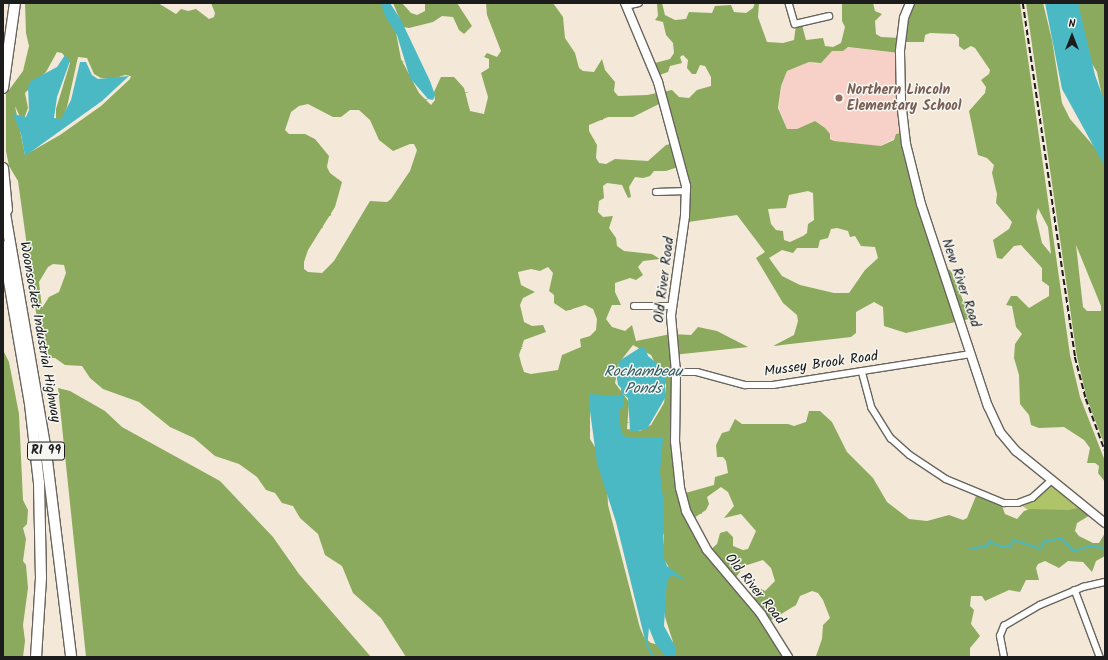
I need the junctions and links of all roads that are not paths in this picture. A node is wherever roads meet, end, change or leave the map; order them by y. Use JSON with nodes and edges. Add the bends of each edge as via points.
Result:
{"nodes":[{"id":1,"x":15,"y":3,"type":"edge"},
{"id":2,"x":639,"y":3,"type":"edge"},
{"id":3,"x":789,"y":3,"type":"edge"},
{"id":4,"x":910,"y":3,"type":"edge"},
{"id":5,"x":626,"y":5,"type":"edge"},
{"id":6,"x":829,"y":16,"type":"dead end"},
{"id":7,"x":3,"y":88,"type":"edge"},
{"id":8,"x":3,"y":168,"type":"edge"},
{"id":9,"x":687,"y":191,"type":"junction"},
{"id":10,"x":656,"y":192,"type":"dead end"},
{"id":11,"x":3,"y":202,"type":"edge"},
{"id":12,"x":7,"y":247,"type":"edge"},
{"id":13,"x":3,"y":260,"type":"edge"},
{"id":14,"x":8,"y":271,"type":"junction"},
{"id":15,"x":634,"y":306,"type":"dead end"},
{"id":16,"x":672,"y":306,"type":"junction"},
{"id":17,"x":971,"y":354,"type":"junction"},
{"id":18,"x":862,"y":371,"type":"junction"},
{"id":19,"x":676,"y":372,"type":"junction"},
{"id":20,"x":1052,"y":480,"type":"junction"},
{"id":21,"x":1105,"y":523,"type":"edge"},
{"id":22,"x":1105,"y":582,"type":"edge"},
{"id":23,"x":1075,"y":590,"type":"junction"},
{"id":24,"x":36,"y":657,"type":"edge"},
{"id":25,"x":71,"y":657,"type":"edge"},
{"id":26,"x":788,"y":657,"type":"edge"},
{"id":27,"x":1004,"y":657,"type":"edge"},
{"id":28,"x":1100,"y":657,"type":"edge"}],
"edges":[{"from":1,"to":7,"type":"highway"},
{"from":2,"to":5,"type":"street"},
{"from":3,"to":6,"type":"street","via":[[795,24]]},
{"from":4,"to":17,"type":"main road","name":"New River Road","via":[[904,18],[900,52],[901,101],[906,144],[921,204]]},
{"from":5,"to":9,"type":"main road","name":"Old River Road","via":[[658,82],[679,152]]},
{"from":8,"to":12,"type":"highway"},
{"from":9,"to":10,"type":"street"},
{"from":9,"to":16,"type":"main road","name":"Old River Road"},
{"from":11,"to":12,"type":"highway","name":"Woonsocket Industrial Highway","number":"RI 99"},
{"from":12,"to":14,"type":"highway","name":"Woonsocket Industrial Highway","number":"RI 99"},
{"from":12,"to":25,"type":"highway","name":"Woonsocket Industrial Highway","number":"RI 99","via":[[46,452]]},
{"from":13,"to":14,"type":"highway"},
{"from":14,"to":24,"type":"highway","name":"Woonsocket Industrial Highway","number":"RI 99","via":[[30,404],[39,483],[41,573]]},
{"from":15,"to":16,"type":"street"},
{"from":16,"to":19,"type":"main road","name":"Old River Road","via":[[670,326]]},
{"from":17,"to":18,"type":"street","name":"Mussey Brook Road"},
{"from":17,"to":20,"type":"main road","name":"New River Road","via":[[1000,432],[1016,451]]},
{"from":18,"to":19,"type":"street","name":"Mussey Brook Road","via":[[774,384],[745,385],[697,372]]},
{"from":18,"to":20,"type":"street","via":[[872,408],[891,438],[910,455],[946,479],[1004,503],[1018,503],[1032,498]]},
{"from":19,"to":26,"type":"main road","name":"Old River Road","via":[[676,463],[686,511],[707,550],[761,614]]},
{"from":20,"to":21,"type":"main road","name":"New River Road"},
{"from":22,"to":23,"type":"street"},
{"from":23,"to":27,"type":"street","via":[[1033,608],[1004,626],[1000,636]]},
{"from":23,"to":28,"type":"street"}]}
